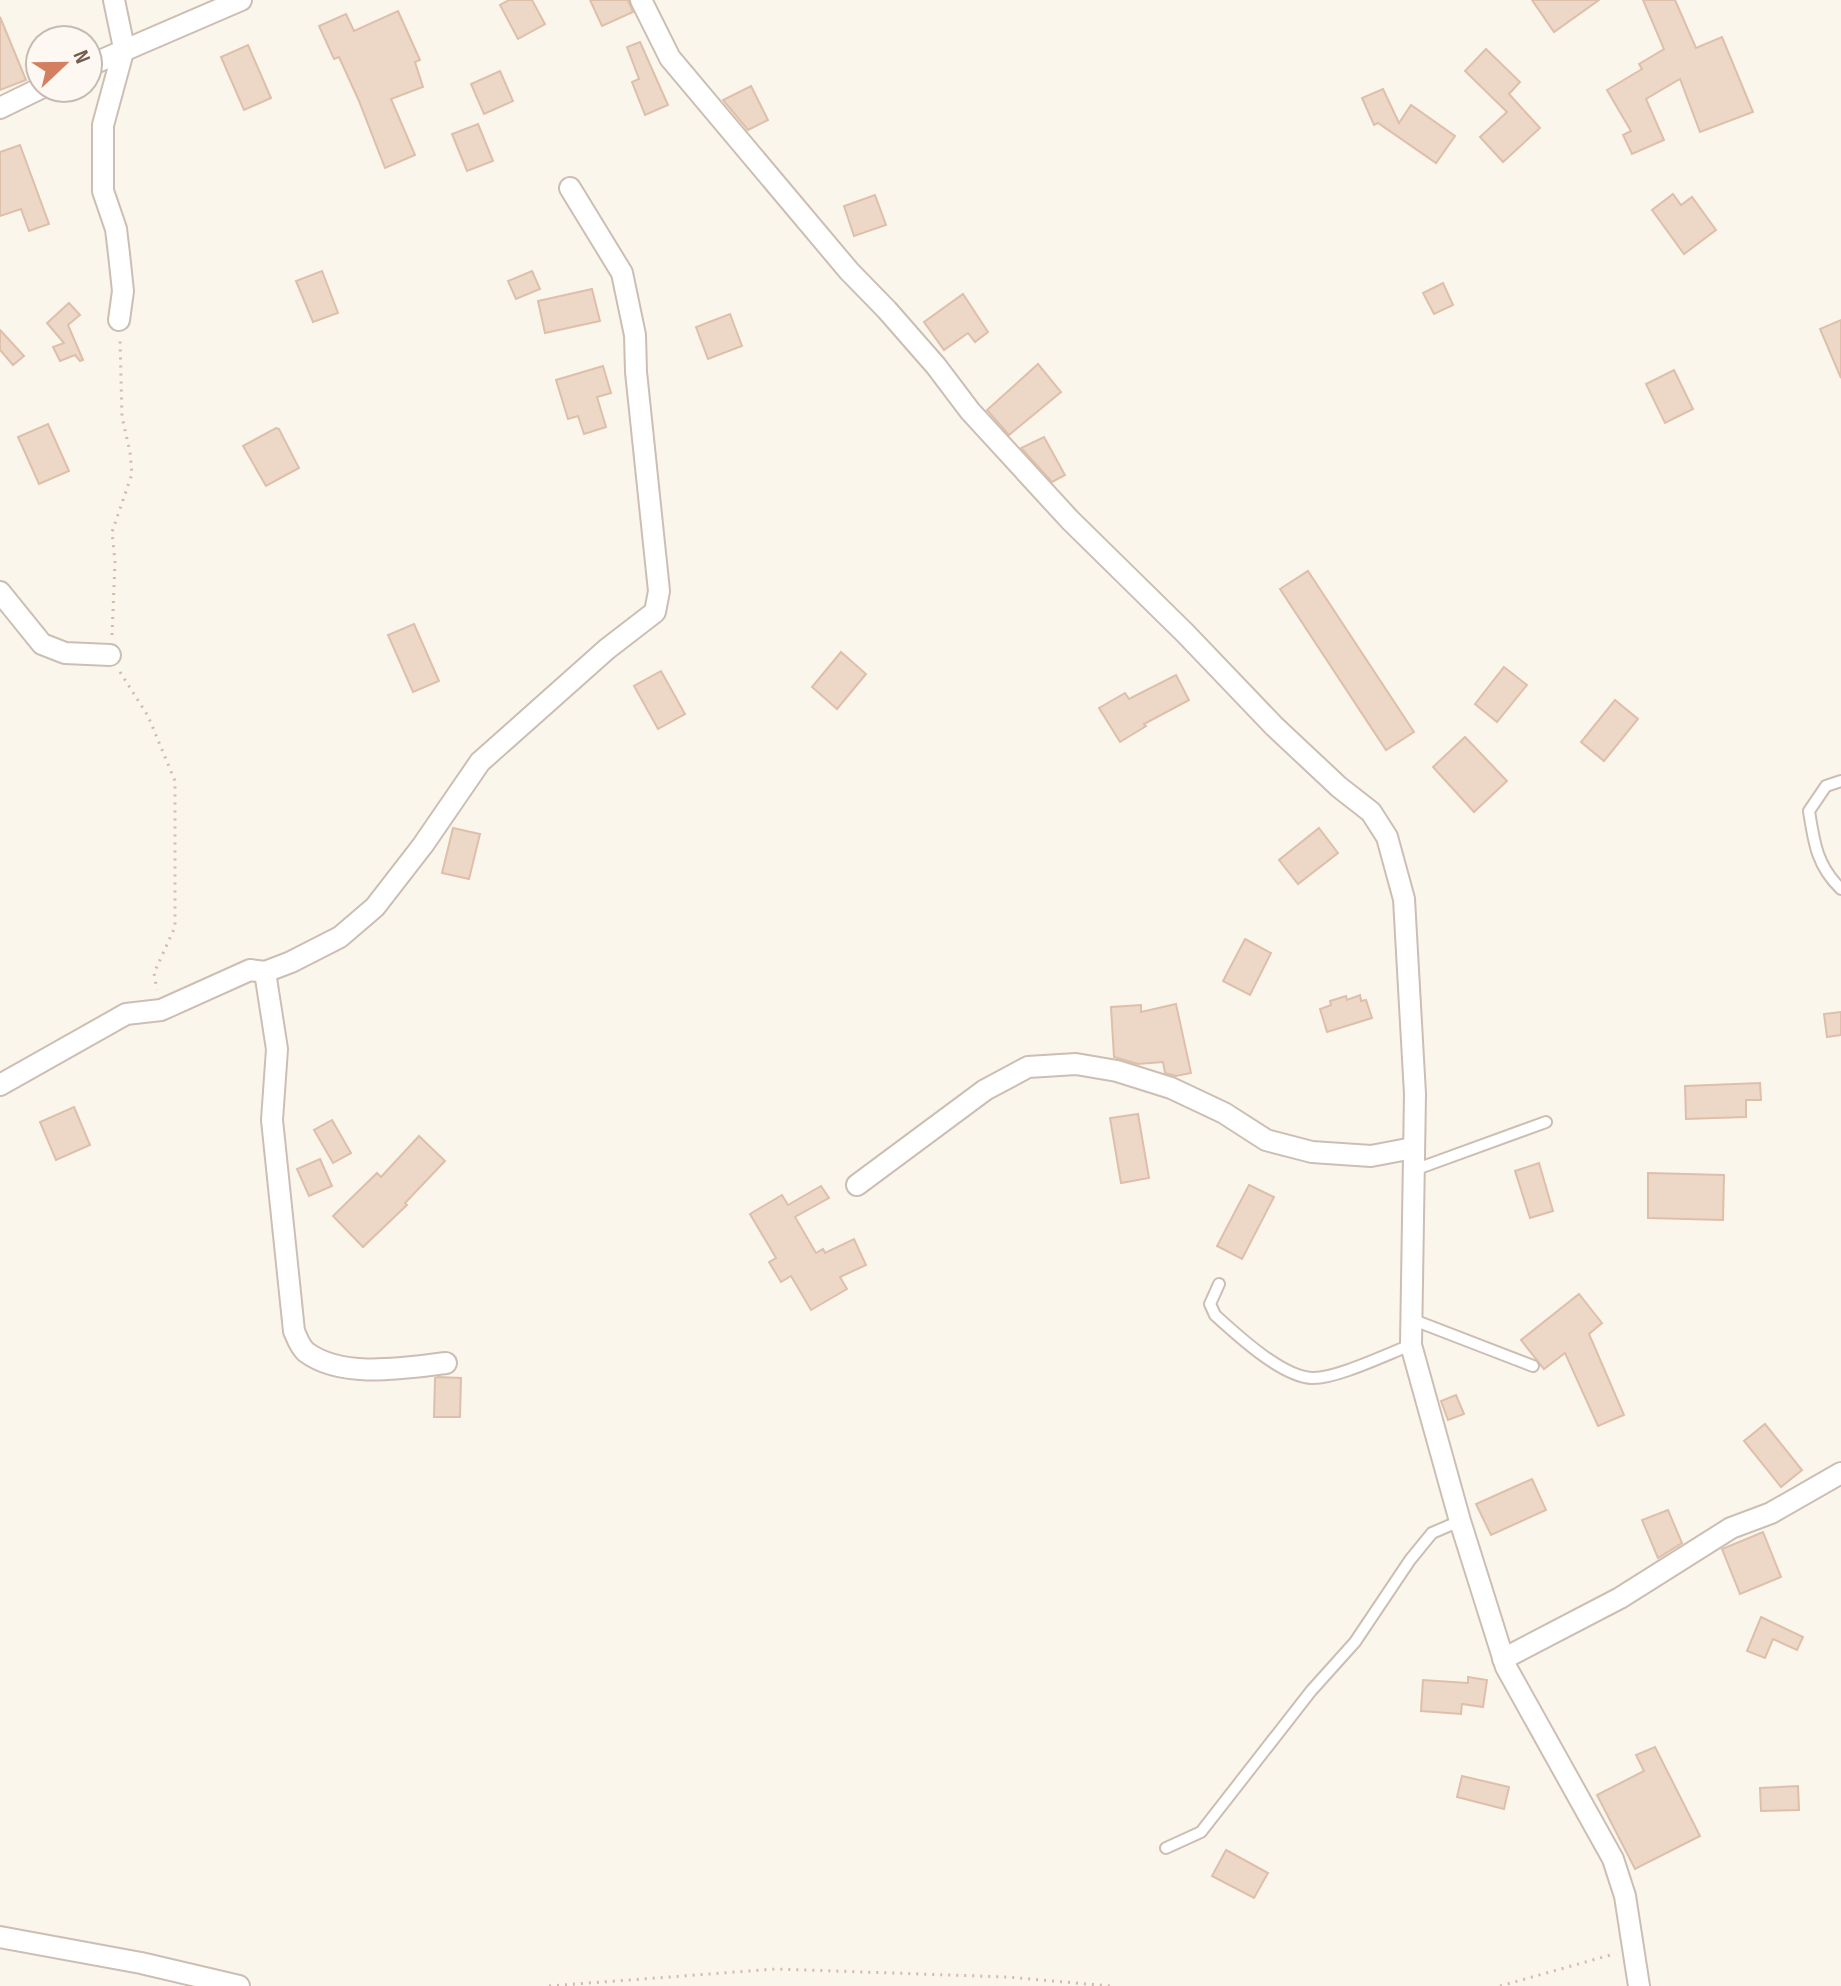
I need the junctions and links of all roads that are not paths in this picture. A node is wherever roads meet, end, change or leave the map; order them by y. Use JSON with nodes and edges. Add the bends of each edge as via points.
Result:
{"nodes":[{"id":1,"x":114,"y":0,"type":"edge"},
{"id":2,"x":241,"y":0,"type":"edge"},
{"id":3,"x":641,"y":0,"type":"edge"},
{"id":4,"x":124,"y":48,"type":"junction"},
{"id":5,"x":104,"y":58,"type":"edge"},
{"id":6,"x":24,"y":96,"type":"edge"},
{"id":7,"x":0,"y":108,"type":"edge"},
{"id":8,"x":570,"y":188,"type":"dead end"},
{"id":9,"x":119,"y":320,"type":"road end"},
{"id":10,"x":0,"y":592,"type":"edge"},
{"id":11,"x":110,"y":655,"type":"road end"},
{"id":12,"x":1841,"y":781,"type":"edge"},
{"id":13,"x":1841,"y":889,"type":"edge"},
{"id":14,"x":265,"y":972,"type":"junction"},
{"id":15,"x":0,"y":1085,"type":"edge"},
{"id":16,"x":1546,"y":1122,"type":"dead end"},
{"id":17,"x":1413,"y":1148,"type":"junction"},
{"id":18,"x":1412,"y":1171,"type":"junction"},
{"id":19,"x":857,"y":1185,"type":"dead end"},
{"id":20,"x":1219,"y":1284,"type":"dead end"},
{"id":21,"x":1411,"y":1319,"type":"junction"},
{"id":22,"x":1411,"y":1345,"type":"junction"},
{"id":23,"x":446,"y":1363,"type":"dead end"},
{"id":24,"x":1533,"y":1366,"type":"dead end"},
{"id":25,"x":1841,"y":1473,"type":"edge"},
{"id":26,"x":1460,"y":1521,"type":"junction"},
{"id":27,"x":1503,"y":1659,"type":"junction"},
{"id":28,"x":1166,"y":1848,"type":"dead end"},
{"id":29,"x":0,"y":1937,"type":"edge"},
{"id":30,"x":239,"y":1986,"type":"edge"},
{"id":31,"x":1639,"y":1986,"type":"edge"}],
"edges":[{"from":1,"to":4,"type":"street"},
{"from":2,"to":4,"type":"street"},
{"from":3,"to":17,"type":"street","via":[[670,58],[970,411],[1274,726],[1371,812],[1387,837],[1404,899]]},
{"from":4,"to":5,"type":"street"},
{"from":4,"to":9,"type":"street","via":[[103,125],[103,191],[116,229],[123,291]]},
{"from":6,"to":7,"type":"street"},
{"from":8,"to":14,"type":"street","via":[[622,273],[635,335],[659,591],[655,612],[480,762],[375,907],[340,937]]},
{"from":10,"to":11,"type":"street","via":[[42,644],[65,653]]},
{"from":12,"to":13,"type":"lane","via":[[1826,786],[1809,811],[1826,875]]},
{"from":14,"to":15,"type":"street","via":[[250,970],[161,1010],[126,1014]]},
{"from":14,"to":23,"type":"street","via":[[277,1049],[272,1120],[294,1331],[303,1350],[326,1364],[380,1370]]},
{"from":16,"to":18,"type":"lane"},
{"from":17,"to":18,"type":"street"},
{"from":17,"to":19,"type":"street","via":[[1371,1156],[1312,1152],[1266,1140],[1171,1088],[1076,1064],[1040,1066],[985,1090]]},
{"from":18,"to":21,"type":"street"},
{"from":20,"to":22,"type":"lane","via":[[1210,1304],[1215,1315],[1277,1366],[1311,1379]]},
{"from":21,"to":22,"type":"street"},
{"from":21,"to":24,"type":"lane"},
{"from":22,"to":26,"type":"street"},
{"from":25,"to":27,"type":"street","via":[[1771,1513],[1731,1528],[1620,1598]]},
{"from":26,"to":27,"type":"street"},
{"from":26,"to":28,"type":"lane","via":[[1432,1533],[1355,1642],[1201,1832]]},
{"from":27,"to":31,"type":"street","via":[[1613,1859],[1625,1896]]},
{"from":29,"to":30,"type":"street"}]}
